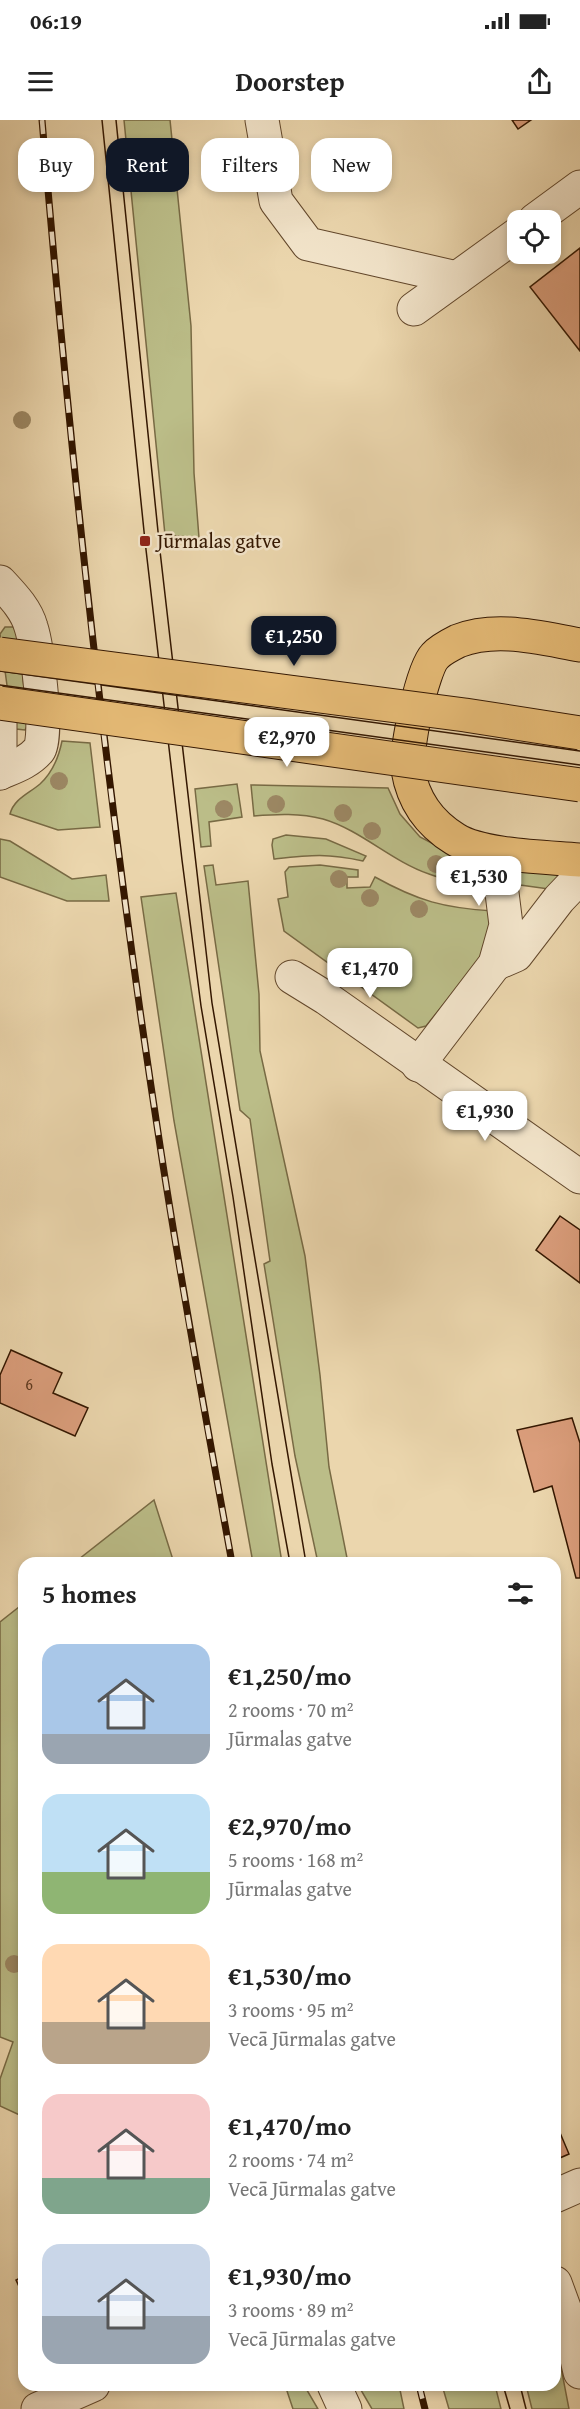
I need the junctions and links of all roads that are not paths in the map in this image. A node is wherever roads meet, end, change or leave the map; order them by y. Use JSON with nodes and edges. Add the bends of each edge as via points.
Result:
{"nodes":[{"id":1,"x":262,"y":120,"type":"edge"},
{"id":2,"x":580,"y":187,"type":"edge"},
{"id":3,"x":549,"y":210,"type":"edge"},
{"id":4,"x":507,"y":242,"type":"edge"},
{"id":5,"x":457,"y":278,"type":"junction"},
{"id":6,"x":414,"y":309,"type":"dead end"},
{"id":7,"x":0,"y":582,"type":"edge"},
{"id":8,"x":580,"y":645,"type":"edge"},
{"id":9,"x":0,"y":654,"type":"edge"},
{"id":10,"x":0,"y":703,"type":"edge"},
{"id":11,"x":0,"y":718,"type":"edge"},
{"id":12,"x":580,"y":734,"type":"edge"},
{"id":13,"x":0,"y":773,"type":"edge"},
{"id":14,"x":580,"y":785,"type":"edge"},
{"id":15,"x":475,"y":848,"type":"junction"},
{"id":16,"x":580,"y":860,"type":"edge"},
{"id":17,"x":580,"y":877,"type":"edge"},
{"id":18,"x":495,"y":964,"type":"junction"},
{"id":19,"x":292,"y":977,"type":"dead end"},
{"id":20,"x":418,"y":1065,"type":"junction"},
{"id":21,"x":575,"y":1166,"type":"edge"},
{"id":22,"x":580,"y":2185,"type":"edge"},
{"id":23,"x":561,"y":2193,"type":"edge"},
{"id":24,"x":561,"y":2299,"type":"edge"},
{"id":25,"x":580,"y":2372,"type":"edge"},
{"id":26,"x":79,"y":2391,"type":"edge"},
{"id":27,"x":337,"y":2391,"type":"edge"},
{"id":28,"x":38,"y":2409,"type":"edge"},
{"id":29,"x":345,"y":2409,"type":"edge"}],
"edges":[{"from":1,"to":5,"type":"street","via":[[276,201],[308,244]]},
{"from":2,"to":3,"type":"street"},
{"from":4,"to":5,"type":"street"},
{"from":5,"to":6,"type":"street"},
{"from":7,"to":13,"type":"street","via":[[18,601],[31,626],[44,736],[40,749],[26,762]]},
{"from":8,"to":15,"type":"main road","via":[[495,633],[458,641],[435,655],[418,696],[407,768],[425,814],[456,841]]},
{"from":9,"to":12,"type":"main road","bridge":true,"via":[[465,715]]},
{"from":10,"to":14,"type":"main road","bridge":true},
{"from":11,"to":13,"type":"street"},
{"from":15,"to":16,"type":"main road"},
{"from":15,"to":18,"type":"street","via":[[490,869],[505,906],[506,925]]},
{"from":17,"to":18,"type":"street","via":[[516,955]]},
{"from":18,"to":20,"type":"street"},
{"from":19,"to":20,"type":"street"},
{"from":20,"to":21,"type":"street"},
{"from":22,"to":23,"type":"street"},
{"from":24,"to":25,"type":"street"},
{"from":26,"to":28,"type":"street"},
{"from":27,"to":29,"type":"street"}]}
